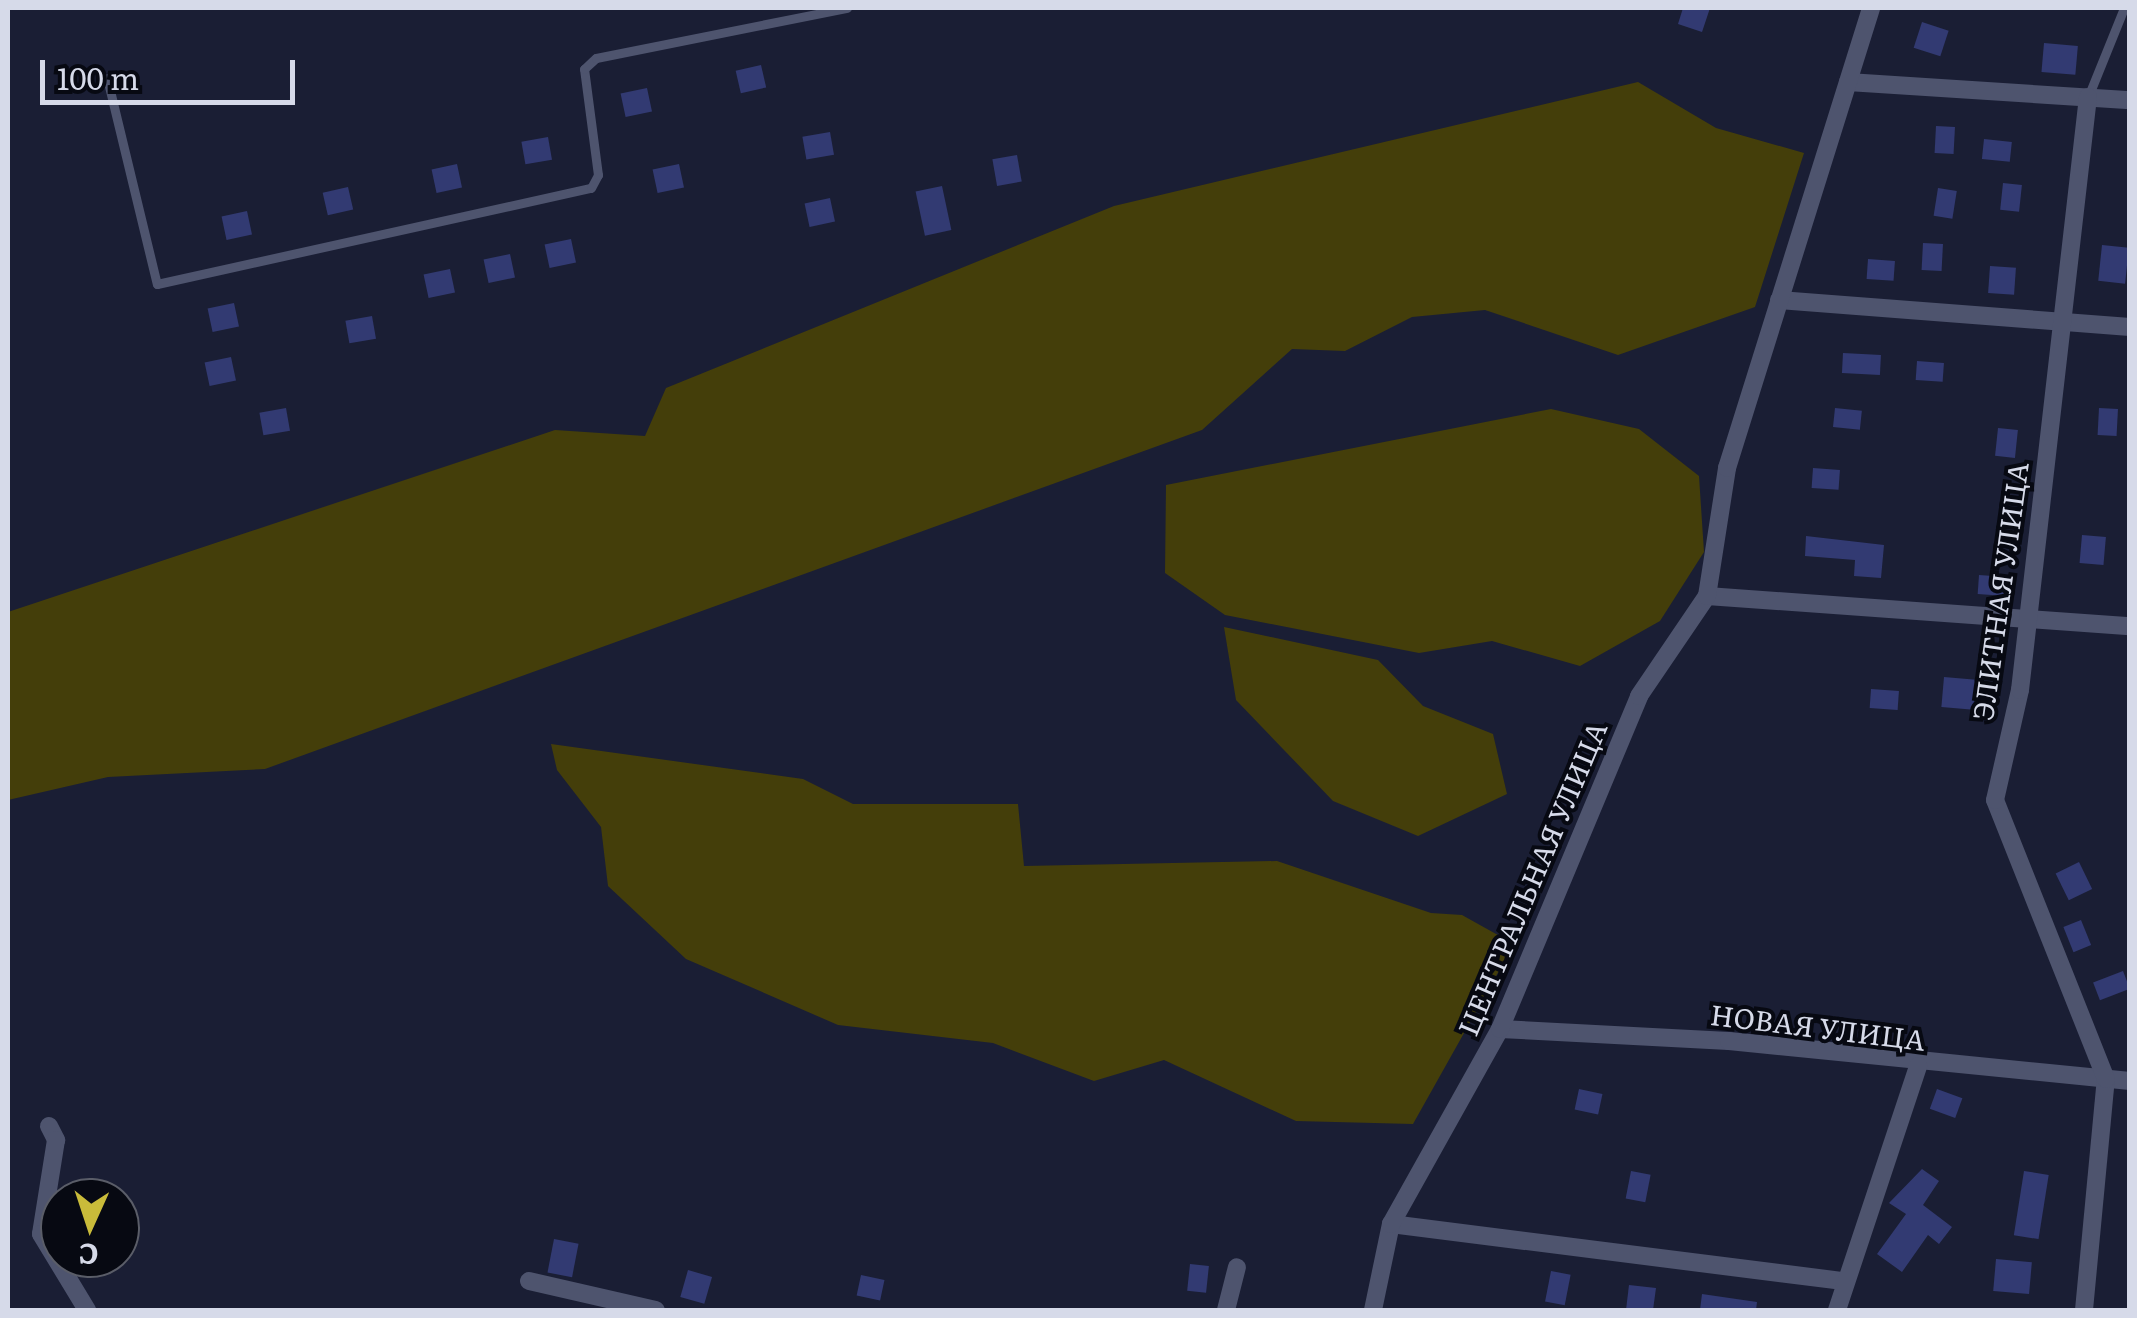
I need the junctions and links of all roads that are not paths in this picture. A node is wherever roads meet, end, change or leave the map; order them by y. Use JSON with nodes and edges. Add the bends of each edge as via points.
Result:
{"nodes":[{"id":1,"x":848,"y":8,"type":"edge"},
{"id":2,"x":1870,"y":8,"type":"edge"},
{"id":3,"x":2124,"y":8,"type":"edge"},
{"id":4,"x":106,"y":78,"type":"dead end"},
{"id":5,"x":1848,"y":82,"type":"junction"},
{"id":6,"x":2088,"y":97,"type":"junction"},
{"id":7,"x":2130,"y":100,"type":"edge"},
{"id":8,"x":1779,"y":300,"type":"junction"},
{"id":9,"x":2063,"y":322,"type":"junction"},
{"id":10,"x":2130,"y":326,"type":"edge"},
{"id":11,"x":1707,"y":596,"type":"junction"},
{"id":12,"x":2025,"y":619,"type":"junction"},
{"id":13,"x":2130,"y":626,"type":"edge"},
{"id":14,"x":1500,"y":1029,"type":"junction"},
{"id":15,"x":1918,"y":1066,"type":"junction"},
{"id":16,"x":2106,"y":1079,"type":"junction"},
{"id":17,"x":2130,"y":1081,"type":"edge"},
{"id":18,"x":49,"y":1126,"type":"dead end"},
{"id":19,"x":1390,"y":1224,"type":"junction"},
{"id":20,"x":1236,"y":1266,"type":"dead end"},
{"id":21,"x":529,"y":1281,"type":"dead end"},
{"id":22,"x":1846,"y":1282,"type":"junction"},
{"id":23,"x":87,"y":1310,"type":"edge"},
{"id":24,"x":656,"y":1310,"type":"edge"},
{"id":25,"x":1226,"y":1310,"type":"edge"},
{"id":26,"x":1373,"y":1310,"type":"edge"},
{"id":27,"x":1836,"y":1310,"type":"edge"},
{"id":28,"x":2084,"y":1310,"type":"edge"}],
"edges":[{"from":1,"to":4,"type":"lane","via":[[596,58],[584,69],[598,176],[592,188],[157,284]]},
{"from":2,"to":5,"type":"street","name":"ЦЕНТРАЛЬНАЯ УЛИЦА"},
{"from":3,"to":6,"type":"lane"},
{"from":5,"to":6,"type":"street"},
{"from":5,"to":8,"type":"street","name":"ЦЕНТРАЛЬНАЯ УЛИЦА"},
{"from":6,"to":7,"type":"street"},
{"from":6,"to":9,"type":"street","name":"ЭЛИТНАЯ УЛИЦА"},
{"from":8,"to":9,"type":"street"},
{"from":8,"to":11,"type":"street","name":"ЦЕНТРАЛЬНАЯ УЛИЦА","via":[[1727,468]]},
{"from":9,"to":10,"type":"street"},
{"from":9,"to":12,"type":"street","name":"ЭЛИТНАЯ УЛИЦА"},
{"from":11,"to":12,"type":"street"},
{"from":11,"to":14,"type":"street","name":"ЦЕНТРАЛЬНАЯ УЛИЦА","via":[[1639,696]]},
{"from":12,"to":13,"type":"street"},
{"from":12,"to":16,"type":"street","name":"ЭЛИТНАЯ УЛИЦА","via":[[1995,800]]},
{"from":14,"to":15,"type":"street","name":"НОВАЯ УЛИЦА","via":[[1729,1041]]},
{"from":14,"to":19,"type":"street","name":"ЦЕНТРАЛЬНАЯ УЛИЦА"},
{"from":15,"to":16,"type":"street","name":"НОВАЯ УЛИЦА"},
{"from":15,"to":22,"type":"street"},
{"from":16,"to":17,"type":"street","name":"НОВАЯ УЛИЦА"},
{"from":16,"to":28,"type":"street","name":"ЭЛИТНАЯ УЛИЦА"},
{"from":18,"to":23,"type":"street","via":[[56,1140],[40,1234]]},
{"from":19,"to":22,"type":"street"},
{"from":19,"to":26,"type":"street","name":"ЦЕНТРАЛЬНАЯ УЛИЦА"},
{"from":20,"to":25,"type":"street"},
{"from":21,"to":24,"type":"street"},
{"from":22,"to":27,"type":"street"}]}
